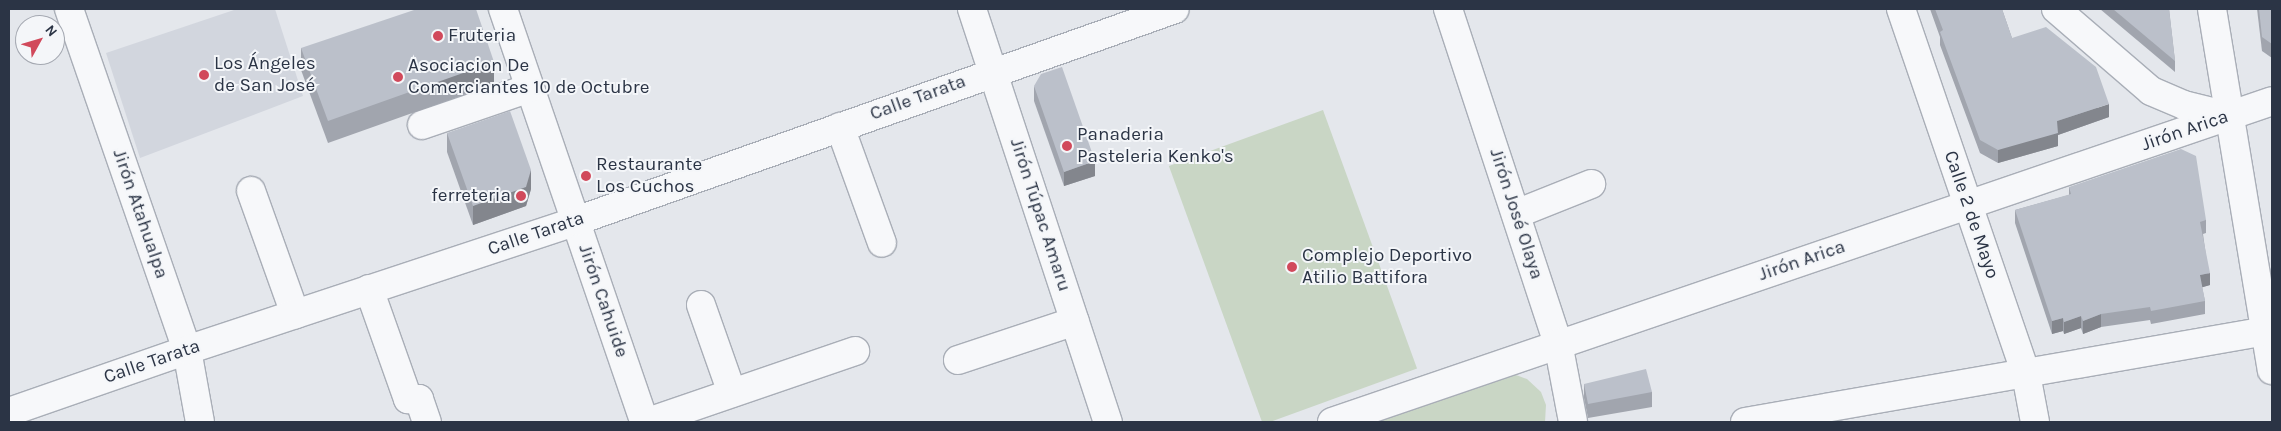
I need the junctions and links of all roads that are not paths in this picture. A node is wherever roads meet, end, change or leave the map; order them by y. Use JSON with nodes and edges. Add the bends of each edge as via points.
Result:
{"nodes":[{"id":1,"x":69,"y":9,"type":"edge"},
{"id":2,"x":503,"y":9,"type":"edge"},
{"id":3,"x":972,"y":9,"type":"edge"},
{"id":4,"x":1175,"y":9,"type":"edge"},
{"id":5,"x":1448,"y":9,"type":"edge"},
{"id":6,"x":1901,"y":9,"type":"edge"},
{"id":7,"x":2056,"y":9,"type":"edge"},
{"id":8,"x":2212,"y":9,"type":"edge"},
{"id":9,"x":992,"y":72,"type":"junction"},
{"id":10,"x":530,"y":88,"type":"junction"},
{"id":11,"x":2272,"y":101,"type":"edge"},
{"id":12,"x":2228,"y":116,"type":"junction"},
{"id":13,"x":422,"y":125,"type":"dead end"},
{"id":14,"x":840,"y":126,"type":"junction"},
{"id":15,"x":1591,"y":184,"type":"dead end"},
{"id":16,"x":251,"y":191,"type":"dead end"},
{"id":17,"x":1968,"y":205,"type":"junction"},
{"id":18,"x":1516,"y":214,"type":"junction"},
{"id":19,"x":576,"y":221,"type":"junction"},
{"id":20,"x":882,"y":243,"type":"dead end"},
{"id":21,"x":370,"y":289,"type":"junction"},
{"id":22,"x":701,"y":305,"type":"dead end"},
{"id":23,"x":294,"y":314,"type":"junction"},
{"id":24,"x":1074,"y":321,"type":"junction"},
{"id":25,"x":2269,"y":330,"type":"edge"},
{"id":26,"x":1558,"y":343,"type":"junction"},
{"id":27,"x":187,"y":350,"type":"junction"},
{"id":28,"x":854,"y":351,"type":"dead end"},
{"id":29,"x":958,"y":360,"type":"dead end"},
{"id":30,"x":2272,"y":370,"type":"edge"},
{"id":31,"x":2026,"y":374,"type":"junction"},
{"id":32,"x":732,"y":392,"type":"junction"},
{"id":33,"x":9,"y":412,"type":"edge"},
{"id":34,"x":200,"y":422,"type":"edge"},
{"id":35,"x":428,"y":422,"type":"edge"},
{"id":36,"x":644,"y":422,"type":"edge"},
{"id":37,"x":648,"y":422,"type":"edge"},
{"id":38,"x":1108,"y":422,"type":"edge"},
{"id":39,"x":1332,"y":422,"type":"edge"},
{"id":40,"x":1572,"y":422,"type":"edge"},
{"id":41,"x":1745,"y":422,"type":"edge"},
{"id":42,"x":2035,"y":422,"type":"edge"}],
"edges":[{"from":1,"to":27,"type":"street","name":"Jirón Atahualpa"},
{"from":2,"to":10,"type":"street","name":"Jirón Cahuide"},
{"from":3,"to":9,"type":"street","name":"Jirón Túpac Amaru"},
{"from":4,"to":9,"type":"street","name":"Calle Tarata"},
{"from":5,"to":18,"type":"street","name":"Jirón José Olaya"},
{"from":6,"to":17,"type":"street","name":"Calle 2 de Mayo"},
{"from":7,"to":12,"type":"street","via":[[2151,91],[2184,105]]},
{"from":8,"to":12,"type":"street"},
{"from":9,"to":14,"type":"street","name":"Calle Tarata"},
{"from":9,"to":24,"type":"street","name":"Jirón Túpac Amaru"},
{"from":10,"to":13,"type":"street"},
{"from":10,"to":19,"type":"street","name":"Jirón Cahuide"},
{"from":11,"to":12,"type":"street","name":"Jirón Arica"},
{"from":12,"to":17,"type":"street","name":"Jirón Arica"},
{"from":12,"to":25,"type":"street"},
{"from":14,"to":19,"type":"street","name":"Calle Tarata"},
{"from":14,"to":20,"type":"street"},
{"from":15,"to":18,"type":"street"},
{"from":16,"to":23,"type":"street"},
{"from":17,"to":26,"type":"street","name":"Jirón Arica"},
{"from":17,"to":31,"type":"street","name":"Calle 2 de Mayo"},
{"from":18,"to":26,"type":"street","name":"Jirón José Olaya"},
{"from":19,"to":21,"type":"street","name":"Calle Tarata"},
{"from":19,"to":36,"type":"street","name":"Jirón Cahuide"},
{"from":21,"to":23,"type":"street","name":"Calle Tarata"},
{"from":21,"to":35,"type":"street","via":[[408,399],[419,399]]},
{"from":22,"to":32,"type":"street"},
{"from":23,"to":27,"type":"street","name":"Calle Tarata"},
{"from":24,"to":29,"type":"street"},
{"from":24,"to":38,"type":"street","name":"Jirón Túpac Amaru"},
{"from":25,"to":30,"type":"street"},
{"from":25,"to":31,"type":"street"},
{"from":26,"to":39,"type":"street","name":"Jirón Arica"},
{"from":26,"to":40,"type":"street","name":"Jirón José Olaya"},
{"from":27,"to":33,"type":"street","name":"Calle Tarata"},
{"from":27,"to":34,"type":"street","name":"Jirón Atahualpa"},
{"from":28,"to":32,"type":"street"},
{"from":31,"to":41,"type":"street"},
{"from":31,"to":42,"type":"street","name":"Calle 2 de Mayo"},
{"from":32,"to":37,"type":"street"}]}
